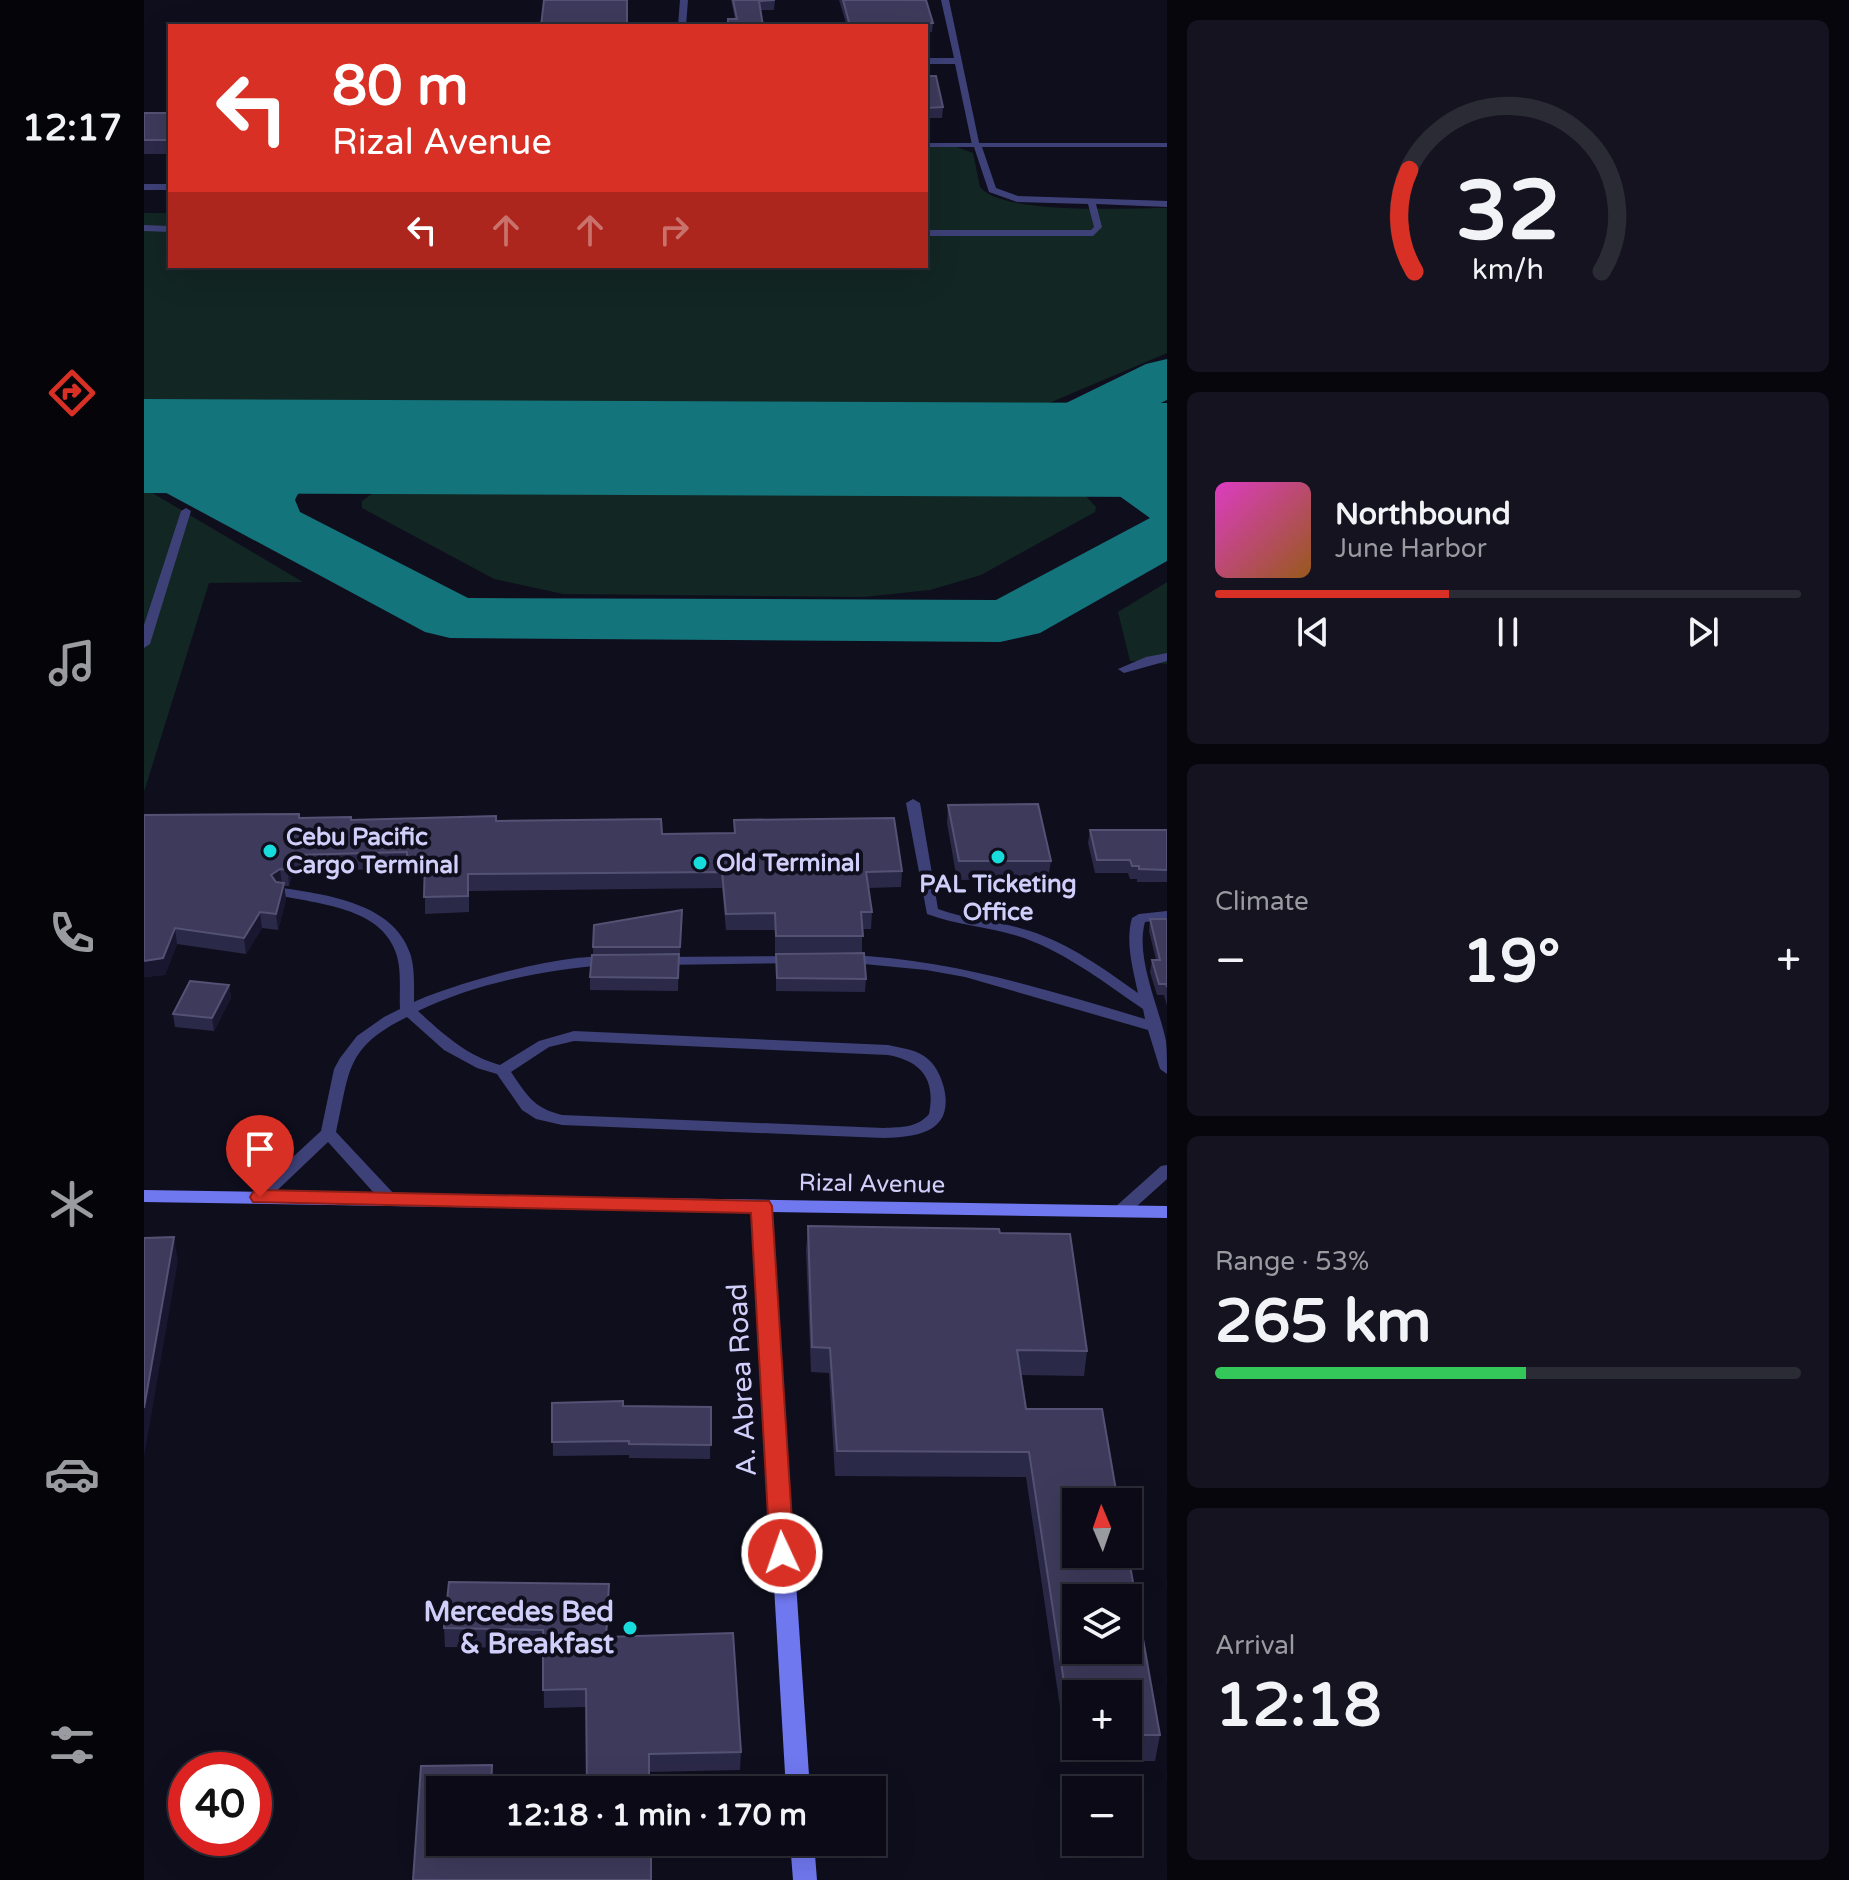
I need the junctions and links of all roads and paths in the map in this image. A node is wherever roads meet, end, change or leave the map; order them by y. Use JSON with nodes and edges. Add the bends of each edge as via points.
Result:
{"nodes":[{"id":1,"x":684,"y":0,"type":"edge"},
{"id":2,"x":945,"y":0,"type":"edge"},
{"id":3,"x":682,"y":24,"type":"edge"},
{"id":4,"x":928,"y":61,"type":"edge"},
{"id":5,"x":957,"y":61,"type":"junction"},
{"id":6,"x":928,"y":145,"type":"edge"},
{"id":7,"x":977,"y":145,"type":"junction"},
{"id":8,"x":1167,"y":145,"type":"edge"},
{"id":9,"x":144,"y":187,"type":"edge"},
{"id":10,"x":168,"y":187,"type":"edge"},
{"id":11,"x":1092,"y":204,"type":"junction"},
{"id":12,"x":1167,"y":204,"type":"edge"},
{"id":13,"x":144,"y":228,"type":"edge"},
{"id":14,"x":168,"y":229,"type":"edge"},
{"id":15,"x":928,"y":233,"type":"edge"},
{"id":16,"x":186,"y":511,"type":"dead end"},
{"id":17,"x":144,"y":644,"type":"edge"},
{"id":18,"x":1167,"y":657,"type":"edge"},
{"id":19,"x":1124,"y":669,"type":"dead end"},
{"id":20,"x":913,"y":803,"type":"dead end"},
{"id":21,"x":283,"y":892,"type":"edge"},
{"id":22,"x":1167,"y":915,"type":"edge"},
{"id":23,"x":808,"y":959,"type":"edge"},
{"id":24,"x":840,"y":959,"type":"edge"},
{"id":25,"x":616,"y":961,"type":"edge"},
{"id":26,"x":648,"y":961,"type":"edge"},
{"id":27,"x":1148,"y":1006,"type":"junction"},
{"id":28,"x":407,"y":1009,"type":"junction"},
{"id":29,"x":1155,"y":1027,"type":"junction"},
{"id":30,"x":1167,"y":1069,"type":"edge"},
{"id":31,"x":502,"y":1071,"type":"junction"},
{"id":32,"x":328,"y":1133,"type":"junction"},
{"id":33,"x":1167,"y":1170,"type":"edge"},
{"id":34,"x":144,"y":1196,"type":"edge"},
{"id":35,"x":260,"y":1197,"type":"junction"},
{"id":36,"x":389,"y":1199,"type":"junction"},
{"id":37,"x":761,"y":1206,"type":"junction"},
{"id":38,"x":1120,"y":1212,"type":"junction"},
{"id":39,"x":1167,"y":1212,"type":"edge"},
{"id":40,"x":797,"y":1776,"type":"edge"},
{"id":41,"x":803,"y":1856,"type":"edge"},
{"id":42,"x":805,"y":1880,"type":"edge"}],
"edges":[{"from":1,"to":3,"type":"street"},
{"from":2,"to":5,"type":"street"},
{"from":4,"to":5,"type":"street"},
{"from":5,"to":7,"type":"street"},
{"from":6,"to":7,"type":"lane"},
{"from":7,"to":8,"type":"lane"},
{"from":7,"to":11,"type":"lane","via":[[992,190],[1017,199]]},
{"from":9,"to":10,"type":"lane"},
{"from":11,"to":12,"type":"lane"},
{"from":11,"to":15,"type":"lane","via":[[1098,227],[1093,233]]},
{"from":13,"to":14,"type":"lane"},
{"from":16,"to":17,"type":"lane"},
{"from":18,"to":19,"type":"lane"},
{"from":20,"to":27,"type":"lane","via":[[932,911],[1029,935],[1083,962]]},
{"from":21,"to":28,"type":"lane","via":[[334,900],[387,930],[401,947]]},
{"from":22,"to":27,"type":"lane","via":[[1147,915],[1134,924]]},
{"from":23,"to":26,"type":"lane"},
{"from":24,"to":29,"type":"lane","via":[[953,971]]},
{"from":25,"to":28,"type":"lane","via":[[534,970]]},
{"from":27,"to":29,"type":"lane"},
{"from":28,"to":31,"type":"lane","via":[[449,1047]]},
{"from":28,"to":32,"type":"lane","via":[[359,1043],[345,1061]]},
{"from":29,"to":30,"type":"lane"},
{"from":31,"to":31,"type":"lane","via":[[527,1106],[541,1115],[572,1121],[884,1133],[921,1129],[939,1112],[929,1069],[917,1057],[888,1050],[574,1036],[544,1044]]},
{"from":32,"to":35,"type":"lane"},
{"from":32,"to":36,"type":"lane"},
{"from":33,"to":38,"type":"lane"},
{"from":34,"to":35,"type":"street","name":"Rizal Avenue"},
{"from":35,"to":36,"type":"street","name":"Rizal Avenue"},
{"from":36,"to":37,"type":"street","name":"Rizal Avenue"},
{"from":37,"to":38,"type":"street","name":"Rizal Avenue"},
{"from":37,"to":40,"type":"street","name":"A. Abrea Road"},
{"from":38,"to":39,"type":"street","name":"Rizal Avenue"},
{"from":41,"to":42,"type":"street"}]}
